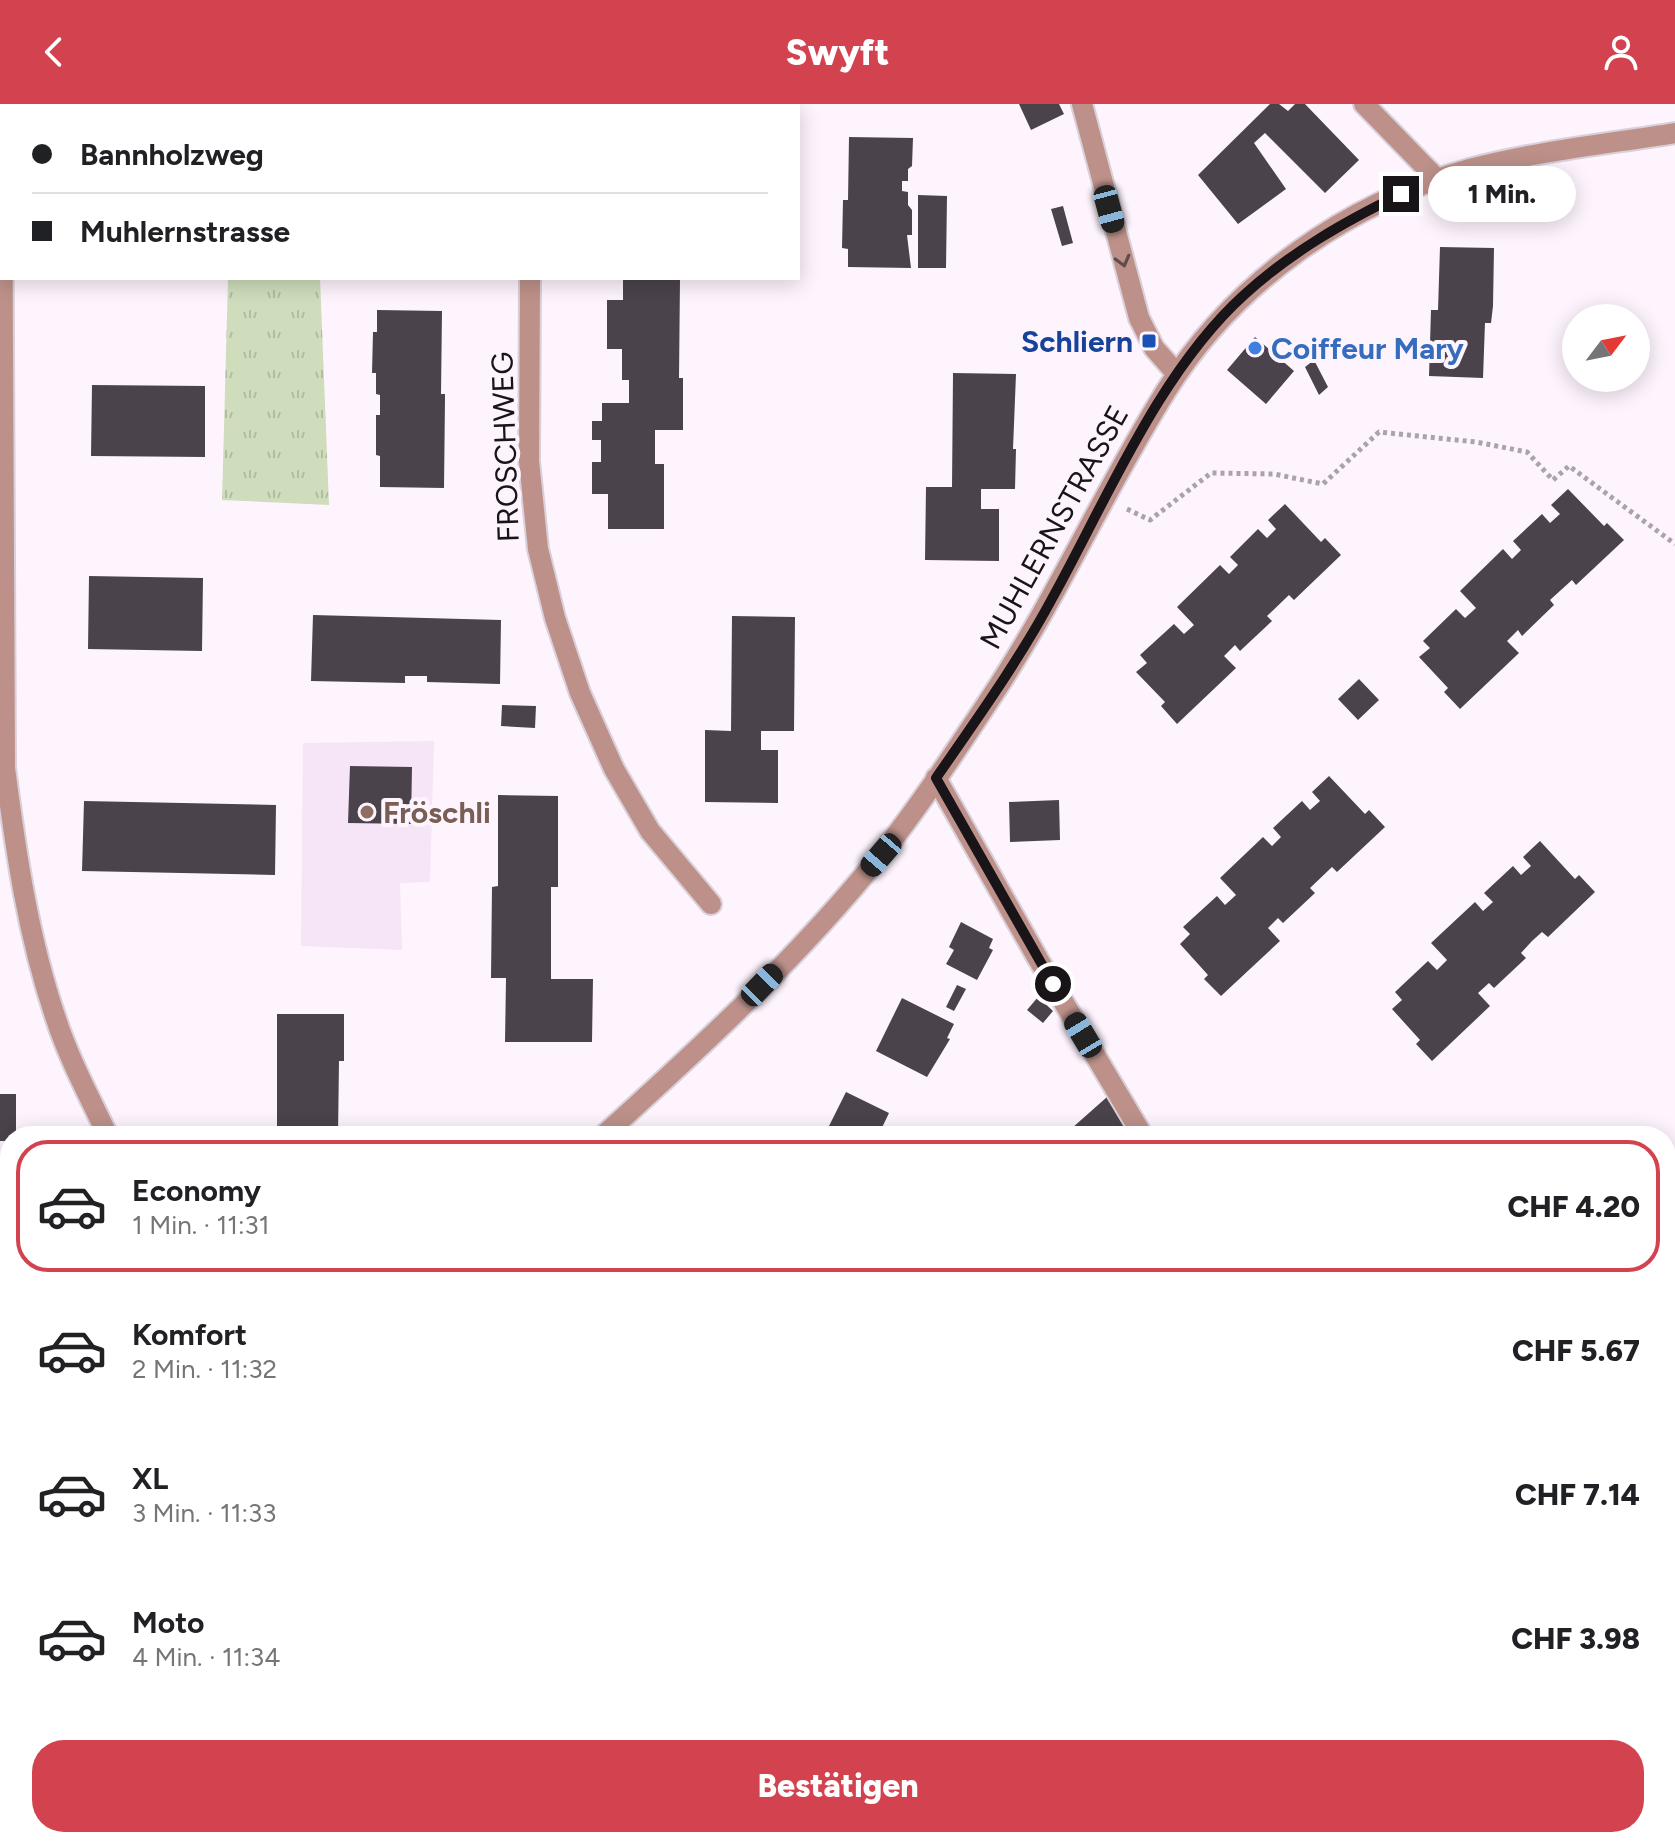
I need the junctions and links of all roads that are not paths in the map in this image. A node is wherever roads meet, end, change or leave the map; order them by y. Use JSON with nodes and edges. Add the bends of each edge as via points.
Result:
{"nodes":[{"id":1,"x":1082,"y":104,"type":"edge"},
{"id":2,"x":1364,"y":104,"type":"edge"},
{"id":3,"x":1675,"y":133,"type":"edge"},
{"id":4,"x":1438,"y":180,"type":"junction"},
{"id":5,"x":3,"y":280,"type":"edge"},
{"id":6,"x":530,"y":280,"type":"edge"},
{"id":7,"x":1177,"y":374,"type":"junction"},
{"id":8,"x":936,"y":778,"type":"junction"},
{"id":9,"x":711,"y":904,"type":"dead end"},
{"id":10,"x":103,"y":1126,"type":"edge"},
{"id":11,"x":617,"y":1126,"type":"edge"},
{"id":12,"x":1137,"y":1126,"type":"edge"}],
"edges":[{"from":1,"to":7,"type":"street","one_way":true,"via":[[1139,318],[1154,348]]},
{"from":2,"to":4,"type":"street"},
{"from":3,"to":4,"type":"street","name":"MUHLERNSTRASSE","via":[[1511,160]]},
{"from":4,"to":7,"type":"street","name":"MUHLERNSTRASSE","via":[[1338,225],[1289,257],[1213,327]]},
{"from":5,"to":10,"type":"street","via":[[5,768],[33,943],[56,1021]]},
{"from":6,"to":9,"type":"street","name":"FROSCHWEG","via":[[529,461],[538,549],[555,618],[580,693],[614,769],[650,831]]},
{"from":7,"to":8,"type":"street","name":"MUHLERNSTRASSE","via":[[1052,599]]},
{"from":8,"to":11,"type":"street","name":"MUHLERNSTRASSE","via":[[828,917]]},
{"from":8,"to":12,"type":"street"}]}
